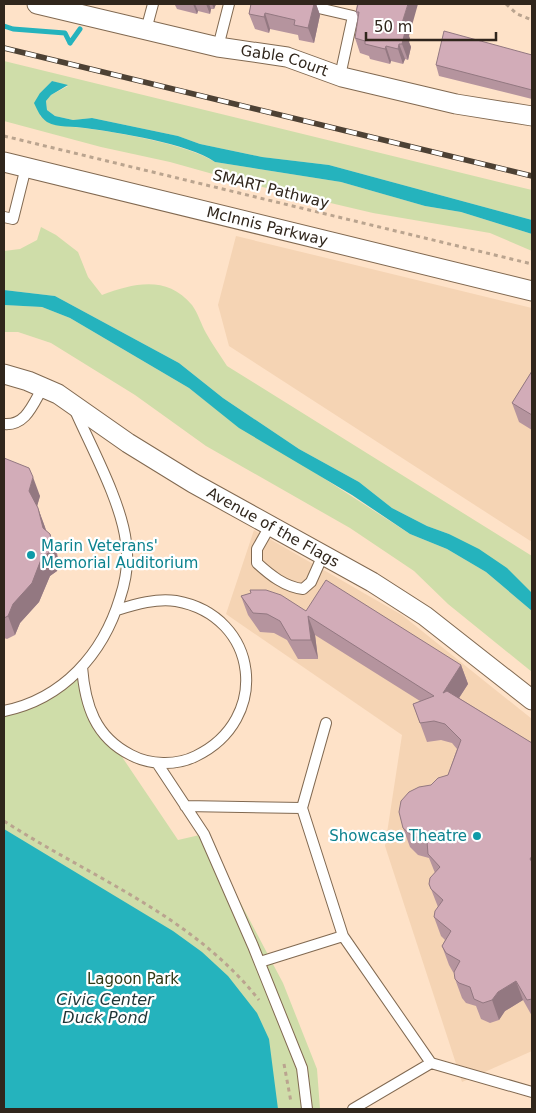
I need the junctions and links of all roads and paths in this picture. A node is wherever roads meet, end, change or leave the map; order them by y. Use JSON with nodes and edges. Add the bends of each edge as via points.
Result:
{"nodes":[{"id":1,"x":36,"y":4,"type":"edge"},
{"id":2,"x":153,"y":4,"type":"edge"},
{"id":3,"x":230,"y":4,"type":"edge"},
{"id":4,"x":301,"y":4,"type":"edge"},
{"id":5,"x":506,"y":4,"type":"edge"},
{"id":6,"x":532,"y":20,"type":"edge"},
{"id":7,"x":146,"y":30,"type":"junction"},
{"id":8,"x":218,"y":47,"type":"junction"},
{"id":9,"x":340,"y":76,"type":"junction"},
{"id":10,"x":532,"y":116,"type":"edge"},
{"id":11,"x":4,"y":136,"type":"edge"},
{"id":12,"x":4,"y":162,"type":"edge"},
{"id":13,"x":26,"y":167,"type":"junction"},
{"id":14,"x":4,"y":217,"type":"edge"},
{"id":15,"x":532,"y":264,"type":"edge"},
{"id":16,"x":532,"y":291,"type":"edge"},
{"id":17,"x":4,"y":374,"type":"edge"},
{"id":18,"x":43,"y":387,"type":"junction"},
{"id":19,"x":72,"y":402,"type":"junction"},
{"id":20,"x":4,"y":424,"type":"edge"},
{"id":21,"x":270,"y":526,"type":"junction"},
{"id":22,"x":323,"y":555,"type":"junction"},
{"id":23,"x":117,"y":610,"type":"junction"},
{"id":24,"x":82,"y":667,"type":"junction"},
{"id":25,"x":532,"y":700,"type":"edge"},
{"id":26,"x":4,"y":711,"type":"edge"},
{"id":27,"x":326,"y":723,"type":"dead end"},
{"id":28,"x":157,"y":763,"type":"junction"},
{"id":29,"x":185,"y":806,"type":"junction"},
{"id":30,"x":302,"y":808,"type":"junction"},
{"id":31,"x":4,"y":822,"type":"edge"},
{"id":32,"x":343,"y":936,"type":"junction"},
{"id":33,"x":260,"y":962,"type":"junction"},
{"id":34,"x":262,"y":1005,"type":"dead end"},
{"id":35,"x":283,"y":1058,"type":"dead end"},
{"id":36,"x":431,"y":1063,"type":"junction"},
{"id":37,"x":532,"y":1092,"type":"edge"},
{"id":38,"x":292,"y":1109,"type":"edge"},
{"id":39,"x":307,"y":1109,"type":"edge"},
{"id":40,"x":353,"y":1109,"type":"edge"}],
"edges":[{"from":1,"to":7,"type":"street","name":"Gable Court"},
{"from":2,"to":7,"type":"lane"},
{"from":3,"to":8,"type":"lane"},
{"from":4,"to":9,"type":"lane","via":[[353,16]]},
{"from":5,"to":6,"type":"path","via":[[517,14]]},
{"from":7,"to":8,"type":"street","name":"Gable Court"},
{"from":8,"to":9,"type":"street","name":"Gable Court","via":[[286,57]]},
{"from":9,"to":10,"type":"street","name":"Gable Court","via":[[456,104]]},
{"from":11,"to":15,"type":"path","name":"SMART Pathway"},
{"from":12,"to":13,"type":"street","name":"McInnis Parkway"},
{"from":13,"to":14,"type":"lane","via":[[13,218]]},
{"from":13,"to":16,"type":"street","name":"McInnis Parkway"},
{"from":17,"to":18,"type":"street","name":"Avenue of the Flags"},
{"from":18,"to":19,"type":"street","name":"Avenue of the Flags"},
{"from":18,"to":20,"type":"lane","via":[[22,421],[14,425]]},
{"from":19,"to":21,"type":"street","name":"Avenue of the Flags","via":[[128,443]]},
{"from":19,"to":23,"type":"lane","via":[[124,530],[128,564]]},
{"from":21,"to":22,"type":"street","name":"Avenue of the Flags"},
{"from":21,"to":22,"type":"lane","via":[[257,549],[257,563],[292,588],[303,589],[311,582]]},
{"from":22,"to":25,"type":"street","name":"Avenue of the Flags","via":[[425,616]]},
{"from":23,"to":24,"type":"lane","via":[[102,643]]},
{"from":23,"to":28,"type":"lane","via":[[162,600],[197,607],[228,629],[244,662],[245,699],[226,736],[192,758]]},
{"from":24,"to":26,"type":"lane","via":[[49,694]]},
{"from":24,"to":28,"type":"lane","via":[[89,711],[104,735],[130,754]]},
{"from":27,"to":30,"type":"lane"},
{"from":28,"to":29,"type":"lane"},
{"from":29,"to":30,"type":"lane"},
{"from":29,"to":33,"type":"lane","via":[[204,834]]},
{"from":30,"to":32,"type":"lane"},
{"from":31,"to":34,"type":"path","via":[[193,934],[235,972]]},
{"from":32,"to":33,"type":"lane"},
{"from":32,"to":36,"type":"lane"},
{"from":33,"to":39,"type":"lane","via":[[302,1068]]},
{"from":35,"to":38,"type":"path"},
{"from":36,"to":37,"type":"lane"},
{"from":36,"to":40,"type":"lane"}]}
